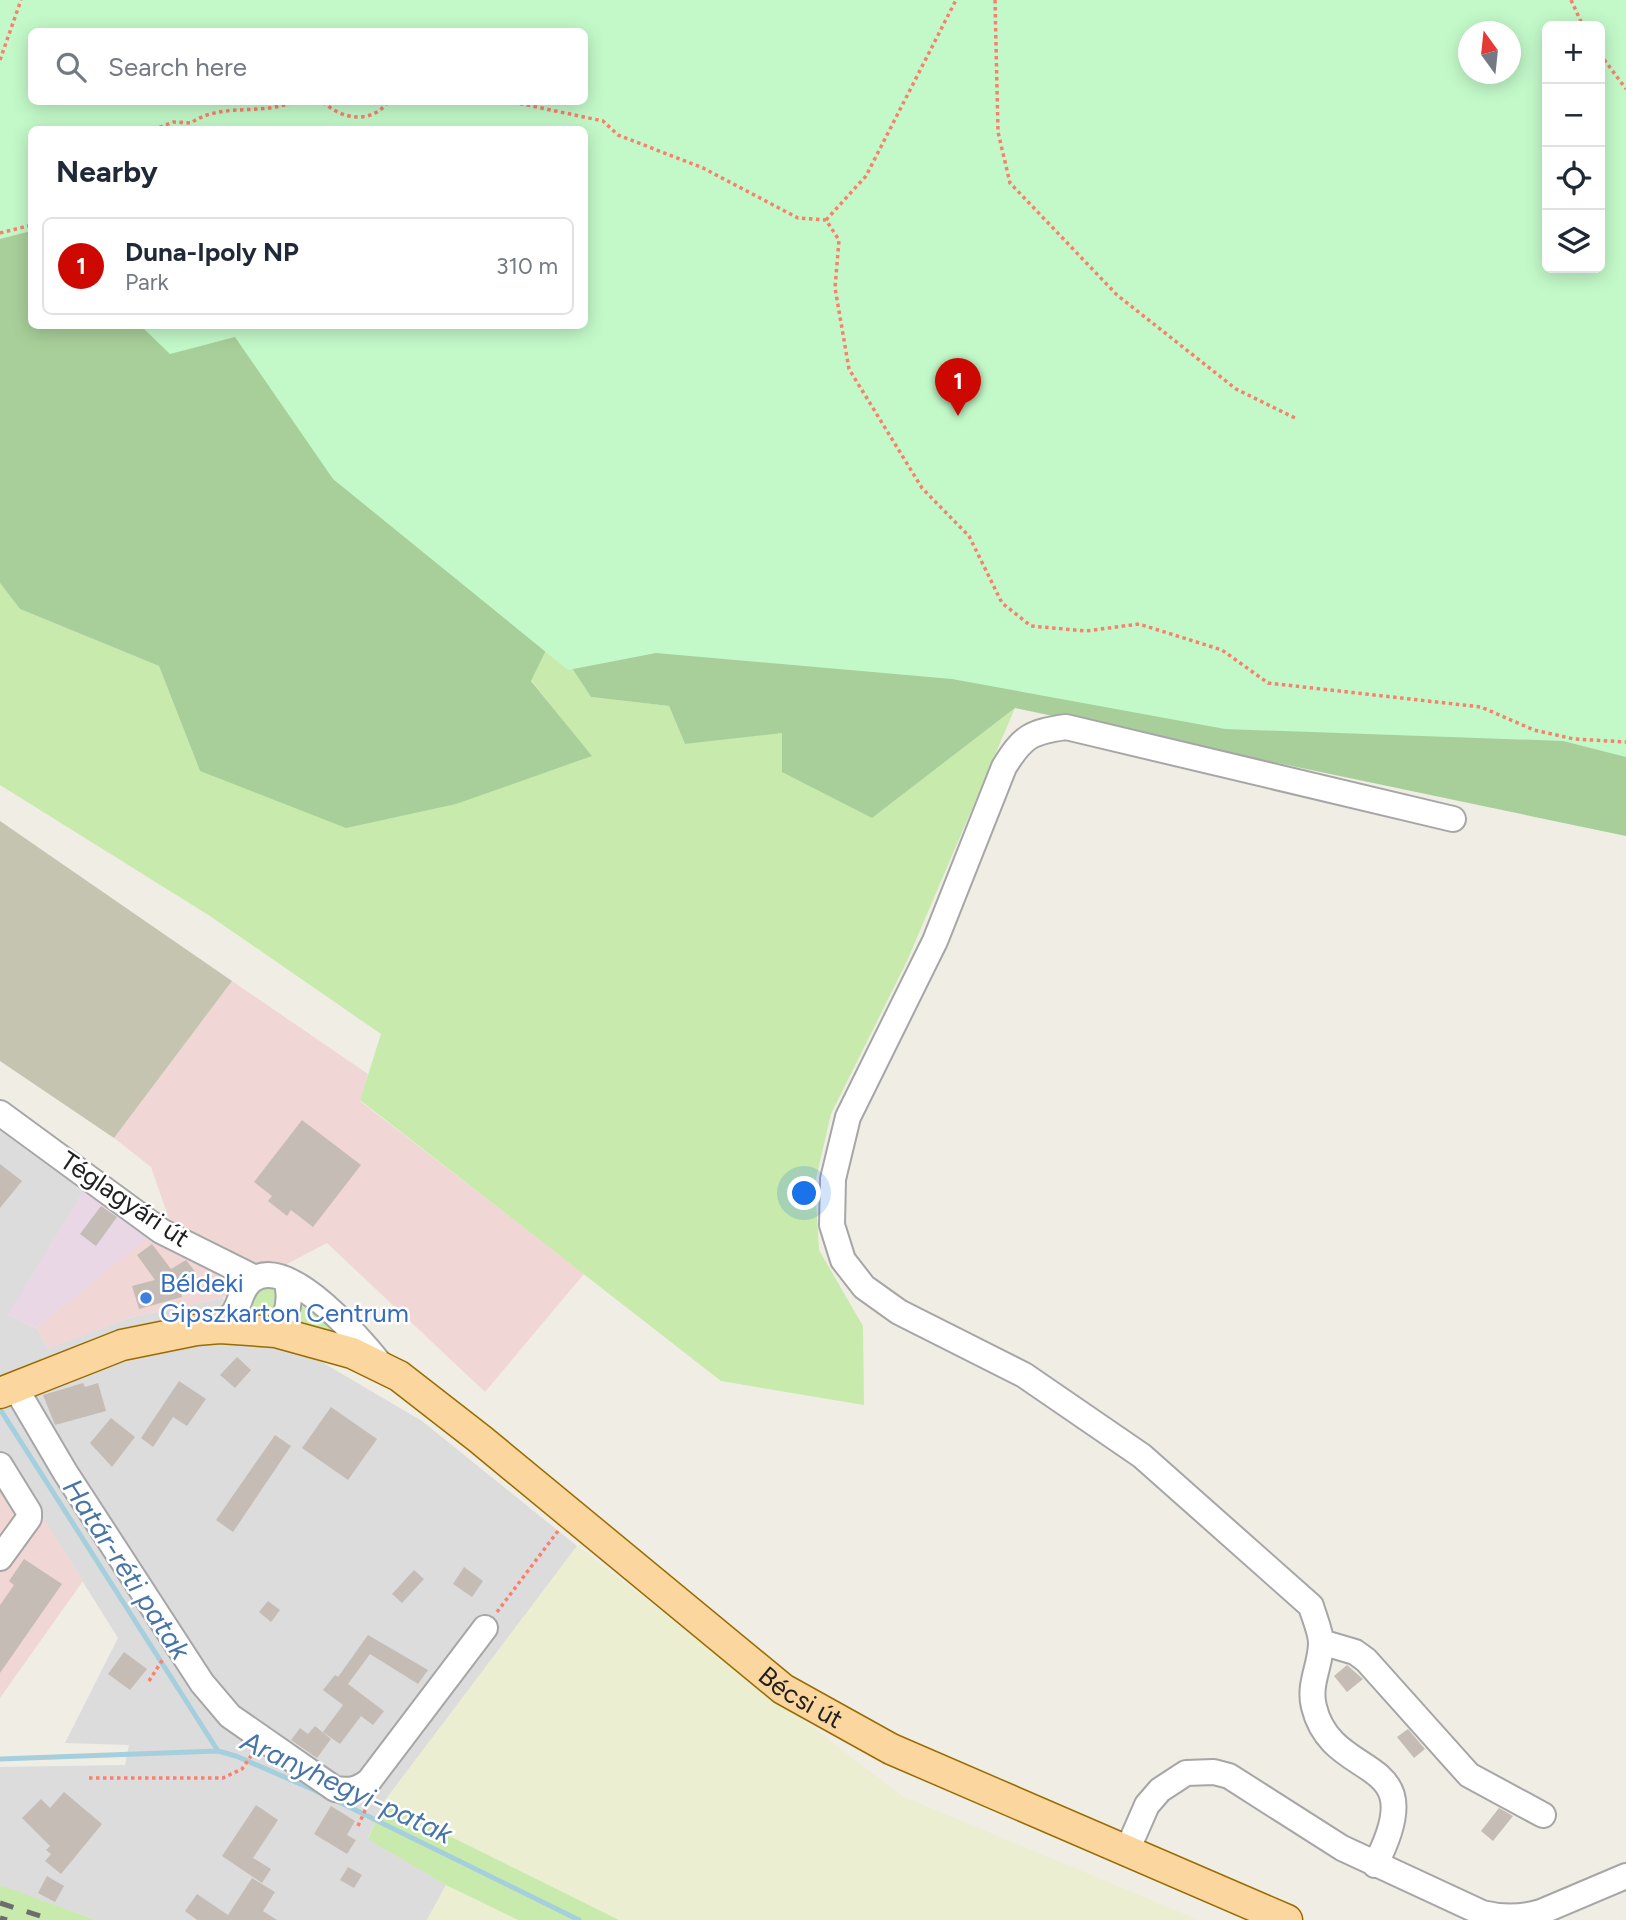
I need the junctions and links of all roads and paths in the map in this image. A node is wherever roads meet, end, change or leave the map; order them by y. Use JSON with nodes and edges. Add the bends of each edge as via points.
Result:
{"nodes":[{"id":1,"x":21,"y":0,"type":"edge"},
{"id":2,"x":956,"y":0,"type":"edge"},
{"id":3,"x":995,"y":0,"type":"edge"},
{"id":4,"x":1571,"y":0,"type":"edge"},
{"id":5,"x":1581,"y":21,"type":"edge"},
{"id":6,"x":0,"y":60,"type":"edge"},
{"id":7,"x":1605,"y":61,"type":"edge"},
{"id":8,"x":1626,"y":89,"type":"edge"},
{"id":9,"x":280,"y":105,"type":"edge"},
{"id":10,"x":326,"y":105,"type":"edge"},
{"id":11,"x":386,"y":105,"type":"edge"},
{"id":12,"x":527,"y":105,"type":"edge"},
{"id":13,"x":163,"y":126,"type":"edge"},
{"id":14,"x":826,"y":220,"type":"junction"},
{"id":15,"x":28,"y":226,"type":"edge"},
{"id":16,"x":0,"y":233,"type":"edge"},
{"id":17,"x":1296,"y":418,"type":"dead end"},
{"id":18,"x":1626,"y":742,"type":"edge"},
{"id":19,"x":1453,"y":819,"type":"dead end"},
{"id":20,"x":0,"y":1113,"type":"edge"},
{"id":21,"x":255,"y":1278,"type":"junction"},
{"id":22,"x":286,"y":1280,"type":"junction"},
{"id":23,"x":233,"y":1323,"type":"junction"},
{"id":24,"x":276,"y":1332,"type":"junction"},
{"id":25,"x":382,"y":1366,"type":"junction"},
{"id":26,"x":8,"y":1390,"type":"edge"},
{"id":27,"x":0,"y":1465,"type":"edge"},
{"id":28,"x":570,"y":1515,"type":"junction"},
{"id":29,"x":0,"y":1558,"type":"edge"},
{"id":30,"x":485,"y":1628,"type":"joint"},
{"id":31,"x":1321,"y":1642,"type":"junction"},
{"id":32,"x":156,"y":1671,"type":"dead end"},
{"id":33,"x":149,"y":1681,"type":"dead end"},
{"id":34,"x":253,"y":1753,"type":"dead end"},
{"id":35,"x":89,"y":1778,"type":"dead end"},
{"id":36,"x":367,"y":1809,"type":"dead end"},
{"id":37,"x":1543,"y":1815,"type":"dead end"},
{"id":38,"x":358,"y":1826,"type":"dead end"},
{"id":39,"x":1126,"y":1853,"type":"junction"},
{"id":40,"x":1376,"y":1865,"type":"junction"},
{"id":41,"x":1626,"y":1876,"type":"edge"},
{"id":42,"x":1287,"y":1920,"type":"edge"}],
"edges":[{"from":1,"to":6,"type":"path"},
{"from":2,"to":14,"type":"path","via":[[866,176]]},
{"from":3,"to":17,"type":"path","via":[[998,132],[1010,183],[1117,295],[1236,389]]},
{"from":4,"to":5,"type":"path"},
{"from":7,"to":8,"type":"path"},
{"from":9,"to":13,"type":"path","via":[[248,112],[206,112],[191,124]]},
{"from":10,"to":11,"type":"path","via":[[337,114],[371,117]]},
{"from":12,"to":14,"type":"path","via":[[603,121],[618,135],[703,168],[797,218]]},
{"from":14,"to":18,"type":"path","via":[[839,240],[835,288],[849,369],[922,488],[969,537],[1002,603],[1031,626],[1086,631],[1139,624],[1222,650],[1268,683],[1481,707],[1534,730],[1574,739]]},
{"from":15,"to":16,"type":"path"},
{"from":19,"to":31,"type":"street","via":[[1066,727],[1035,731],[1018,744],[1004,766],[935,941],[848,1117],[832,1179],[832,1225],[843,1260],[864,1287],[899,1312],[1024,1375],[1142,1456],[1311,1606]]},
{"from":20,"to":21,"type":"street","name":"Téglagyári út","via":[[161,1231]]},
{"from":21,"to":22,"type":"street","via":[[266,1275]]},
{"from":21,"to":23,"type":"street","via":[[246,1286]]},
{"from":22,"to":24,"type":"street","via":[[288,1307]]},
{"from":22,"to":25,"type":"street","via":[[334,1313]]},
{"from":23,"to":24,"type":"main road","name":"Bécsi út"},
{"from":23,"to":26,"type":"main road","name":"Bécsi út","via":[[122,1345]]},
{"from":24,"to":25,"type":"main road","name":"Bécsi út"},
{"from":25,"to":28,"type":"main road","name":"Bécsi út","via":[[480,1439]]},
{"from":26,"to":30,"type":"street","via":[[202,1682],[230,1716],[335,1789],[359,1788],[369,1781]]},
{"from":27,"to":29,"type":"street","via":[[29,1512]]},
{"from":28,"to":30,"type":"path"},
{"from":28,"to":39,"type":"main road","name":"Bécsi út","via":[[783,1689],[891,1749]]},
{"from":31,"to":37,"type":"street","via":[[1366,1660],[1469,1775]]},
{"from":31,"to":40,"type":"street","via":[[1312,1679],[1314,1706],[1322,1726],[1389,1785],[1395,1797],[1391,1835]]},
{"from":32,"to":33,"type":"path"},
{"from":34,"to":35,"type":"path","via":[[242,1769],[223,1778]]},
{"from":36,"to":38,"type":"path"},
{"from":39,"to":40,"type":"street","via":[[1147,1805],[1160,1790],[1186,1773],[1202,1771],[1229,1776],[1302,1825]]},
{"from":39,"to":42,"type":"main road","name":"Bécsi út"},
{"from":40,"to":41,"type":"street","via":[[1498,1917],[1527,1917]]}]}
